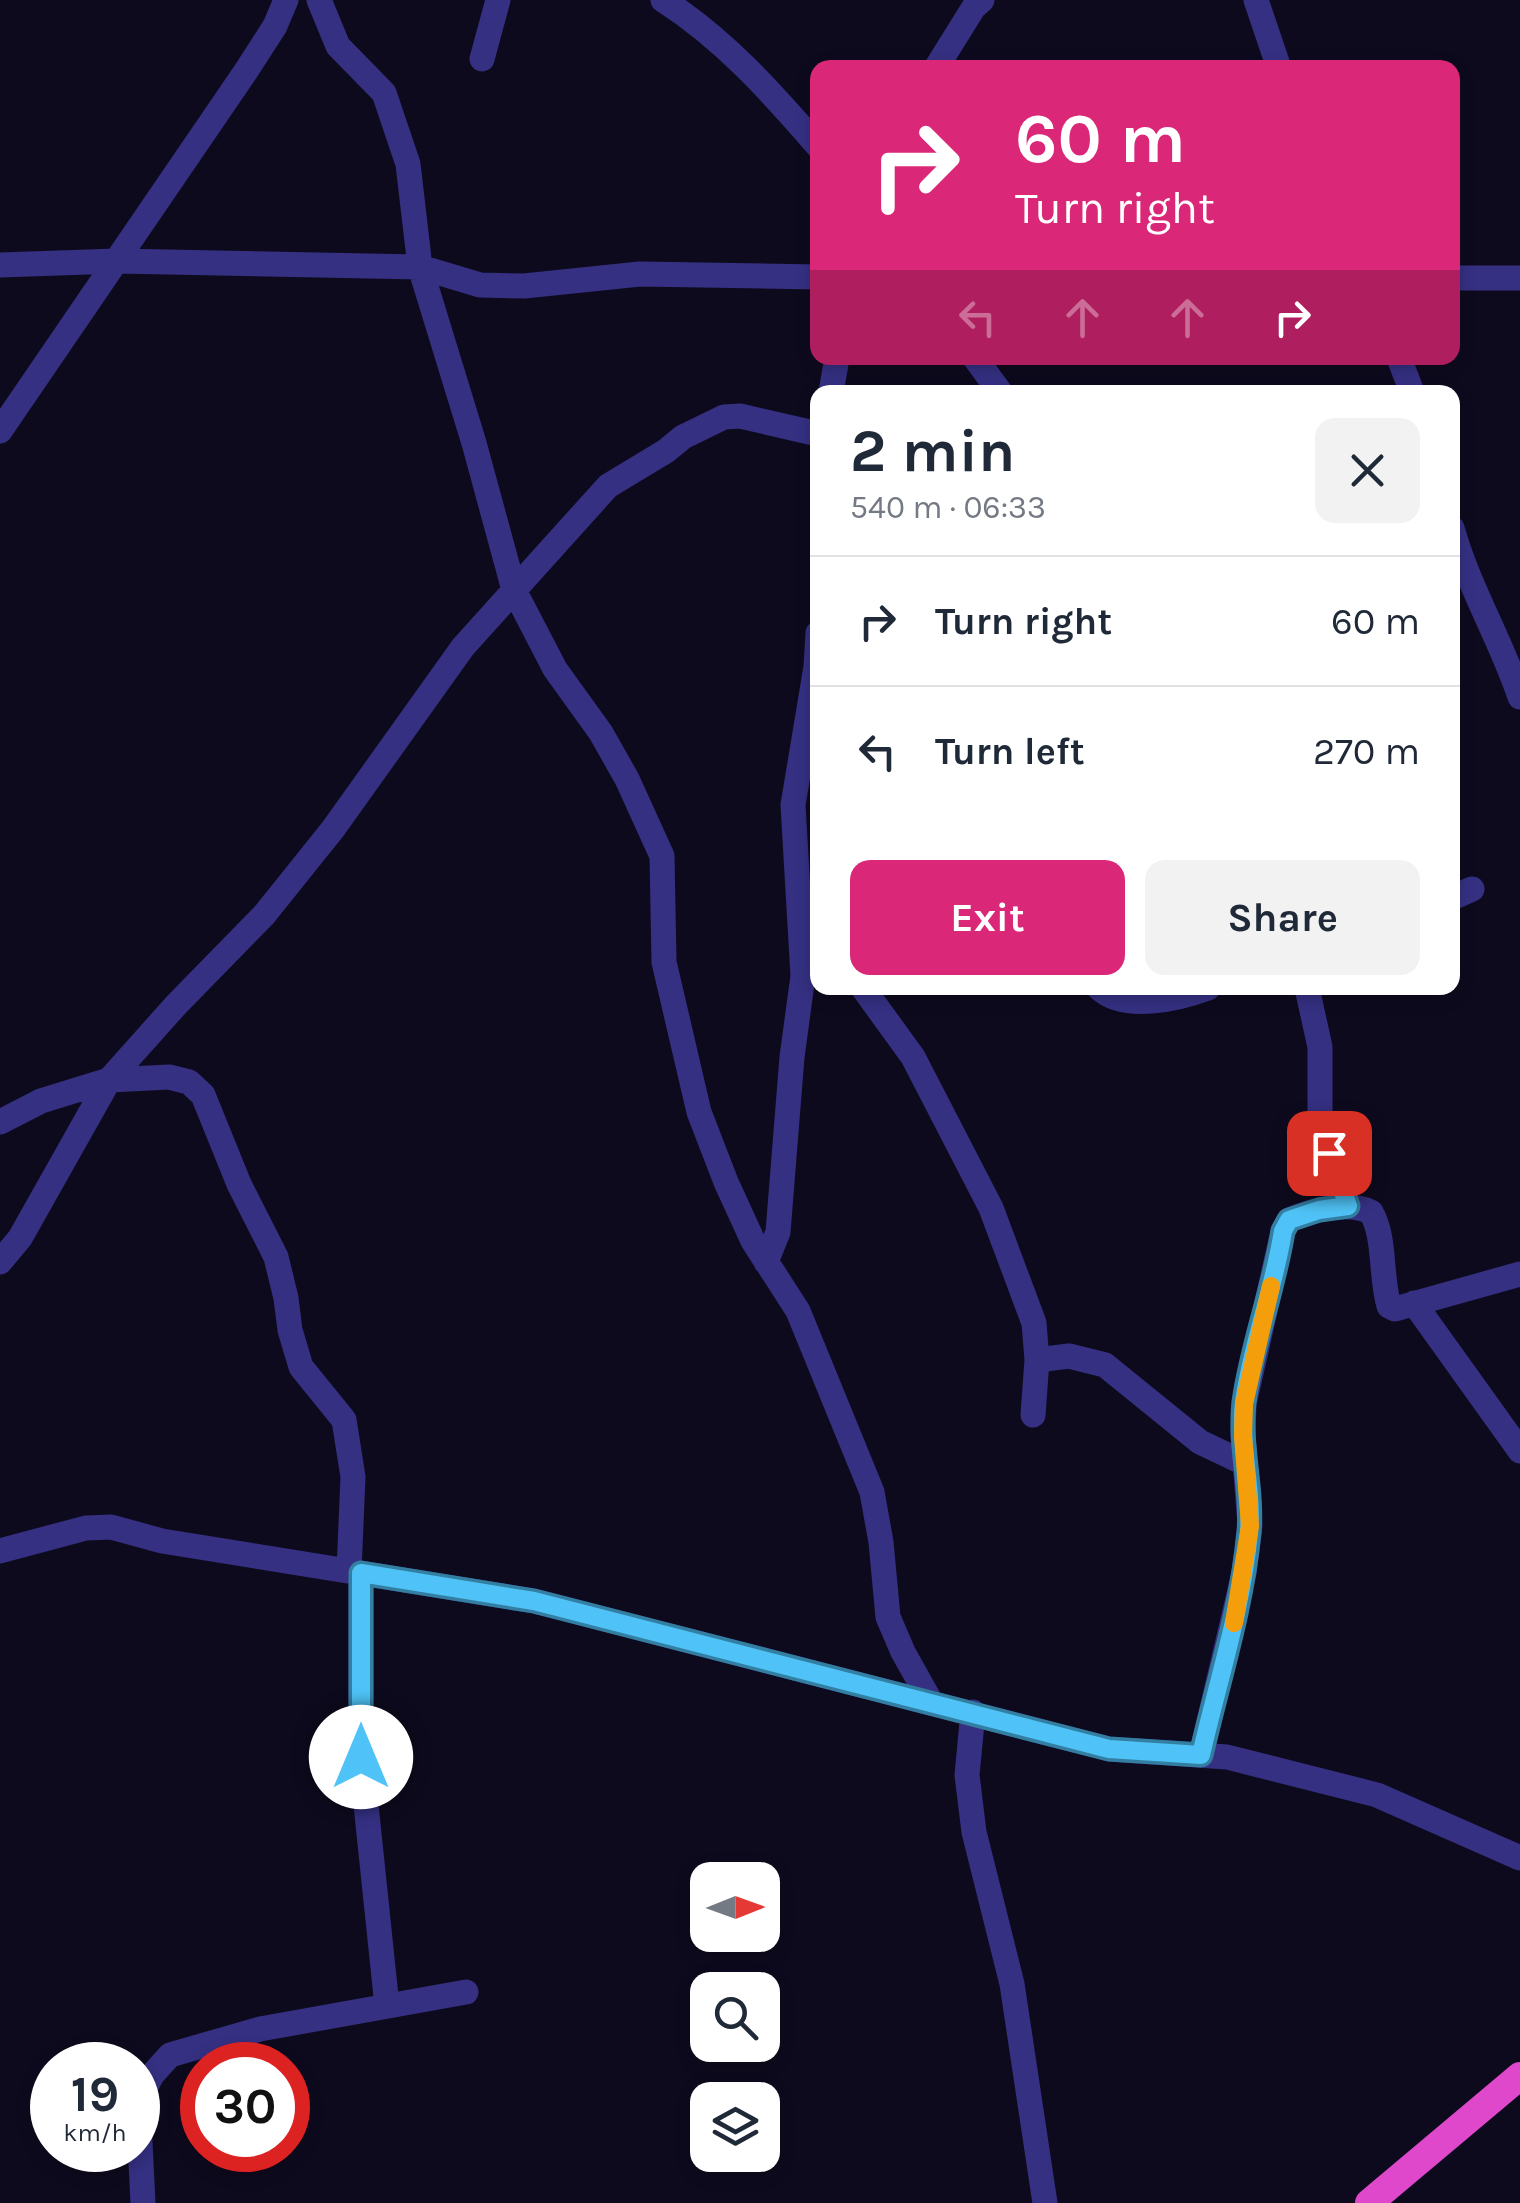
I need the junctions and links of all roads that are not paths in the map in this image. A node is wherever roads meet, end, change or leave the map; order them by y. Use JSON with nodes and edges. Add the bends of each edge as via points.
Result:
{"nodes":[{"id":1,"x":286,"y":0,"type":"edge"},
{"id":2,"x":319,"y":0,"type":"edge"},
{"id":3,"x":498,"y":0,"type":"edge"},
{"id":4,"x":664,"y":0,"type":"edge"},
{"id":5,"x":982,"y":0,"type":"edge"},
{"id":6,"x":1256,"y":0,"type":"edge"},
{"id":7,"x":482,"y":60,"type":"dead end"},
{"id":8,"x":941,"y":60,"type":"edge"},
{"id":9,"x":1276,"y":60,"type":"edge"},
{"id":10,"x":810,"y":137,"type":"edge"},
{"id":11,"x":2,"y":257,"type":"edge"},
{"id":12,"x":117,"y":261,"type":"junction"},
{"id":13,"x":420,"y":267,"type":"junction"},
{"id":14,"x":810,"y":277,"type":"edge"},
{"id":15,"x":1460,"y":278,"type":"edge"},
{"id":16,"x":1520,"y":278,"type":"edge"},
{"id":17,"x":0,"y":432,"type":"edge"},
{"id":18,"x":810,"y":432,"type":"edge"},
{"id":19,"x":1460,"y":552,"type":"edge"},
{"id":20,"x":514,"y":590,"type":"junction"},
{"id":21,"x":1520,"y":698,"type":"edge"},
{"id":22,"x":810,"y":705,"type":"edge"},
{"id":23,"x":800,"y":904,"type":"junction"},
{"id":24,"x":810,"y":916,"type":"edge"},
{"id":25,"x":868,"y":995,"type":"edge"},
{"id":26,"x":1110,"y":995,"type":"edge"},
{"id":27,"x":1189,"y":995,"type":"edge"},
{"id":28,"x":1309,"y":995,"type":"edge"},
{"id":29,"x":108,"y":1080,"type":"junction"},
{"id":30,"x":0,"y":1122,"type":"edge"},
{"id":31,"x":1348,"y":1206,"type":"junction"},
{"id":32,"x":0,"y":1262,"type":"edge"},
{"id":33,"x":766,"y":1262,"type":"junction"},
{"id":34,"x":1520,"y":1274,"type":"edge"},
{"id":35,"x":1414,"y":1303,"type":"junction"},
{"id":36,"x":1038,"y":1360,"type":"junction"},
{"id":37,"x":1033,"y":1415,"type":"dead end"},
{"id":38,"x":1520,"y":1450,"type":"edge"},
{"id":39,"x":1244,"y":1462,"type":"junction"},
{"id":40,"x":0,"y":1551,"type":"edge"},
{"id":41,"x":355,"y":1572,"type":"junction"},
{"id":42,"x":932,"y":1702,"type":"junction"},
{"id":43,"x":973,"y":1712,"type":"junction"},
{"id":44,"x":1201,"y":1755,"type":"junction"},
{"id":45,"x":1520,"y":1858,"type":"edge"},
{"id":46,"x":466,"y":1992,"type":"dead end"},
{"id":47,"x":388,"y":2006,"type":"junction"},
{"id":48,"x":1520,"y":2076,"type":"edge"},
{"id":49,"x":143,"y":2203,"type":"edge"},
{"id":50,"x":1045,"y":2203,"type":"edge"},
{"id":51,"x":1369,"y":2203,"type":"edge"}],
"edges":[{"from":1,"to":12,"type":"street","via":[[256,56]]},
{"from":2,"to":13,"type":"street","via":[[338,46],[384,93],[408,164]]},
{"from":3,"to":7,"type":"street"},
{"from":4,"to":10,"type":"street","via":[[735,56]]},
{"from":5,"to":8,"type":"street"},
{"from":6,"to":9,"type":"street"},
{"from":11,"to":12,"type":"street"},
{"from":12,"to":13,"type":"street"},
{"from":12,"to":17,"type":"street"},
{"from":13,"to":14,"type":"street","via":[[480,284],[524,286],[640,274]]},
{"from":13,"to":20,"type":"street"},
{"from":15,"to":16,"type":"street"},
{"from":18,"to":20,"type":"street","via":[[740,416],[706,424],[608,486]]},
{"from":19,"to":21,"type":"street"},
{"from":20,"to":29,"type":"street","via":[[463,646],[264,915]]},
{"from":20,"to":33,"type":"street","via":[[555,669],[627,779],[662,856],[664,962],[700,1112]]},
{"from":22,"to":23,"type":"street","via":[[794,805]]},
{"from":23,"to":24,"type":"street"},
{"from":23,"to":33,"type":"street","via":[[803,976],[778,1232]]},
{"from":25,"to":36,"type":"street","via":[[914,1057],[990,1208],[1034,1323]]},
{"from":26,"to":27,"type":"street"},
{"from":28,"to":31,"type":"street","via":[[1320,1047],[1320,1131]]},
{"from":29,"to":30,"type":"street"},
{"from":29,"to":32,"type":"street"},
{"from":29,"to":41,"type":"street","via":[[170,1076],[204,1095],[276,1257],[301,1367],[344,1420]]},
{"from":31,"to":35,"type":"street","via":[[1371,1212],[1377,1223],[1389,1306]]},
{"from":31,"to":39,"type":"street","via":[[1289,1220],[1283,1231],[1244,1404]]},
{"from":33,"to":42,"type":"street","via":[[798,1311],[872,1492],[888,1616]]},
{"from":34,"to":35,"type":"street"},
{"from":35,"to":38,"type":"street"},
{"from":36,"to":37,"type":"street"},
{"from":36,"to":39,"type":"street","via":[[1069,1356],[1104,1365],[1200,1442]]},
{"from":39,"to":44,"type":"street","via":[[1250,1526],[1244,1573]]},
{"from":40,"to":41,"type":"street","via":[[111,1527]]},
{"from":41,"to":42,"type":"street","via":[[534,1601]]},
{"from":41,"to":47,"type":"street","via":[[361,1757]]},
{"from":42,"to":43,"type":"street"},
{"from":43,"to":44,"type":"street","via":[[1109,1749]]},
{"from":43,"to":50,"type":"street","via":[[967,1775],[974,1832],[1012,1984]]},
{"from":44,"to":45,"type":"street","via":[[1377,1795]]},
{"from":46,"to":47,"type":"street"},
{"from":47,"to":49,"type":"street","via":[[260,2029],[170,2055],[138,2102]]},
{"from":48,"to":51,"type":"highway"}]}
